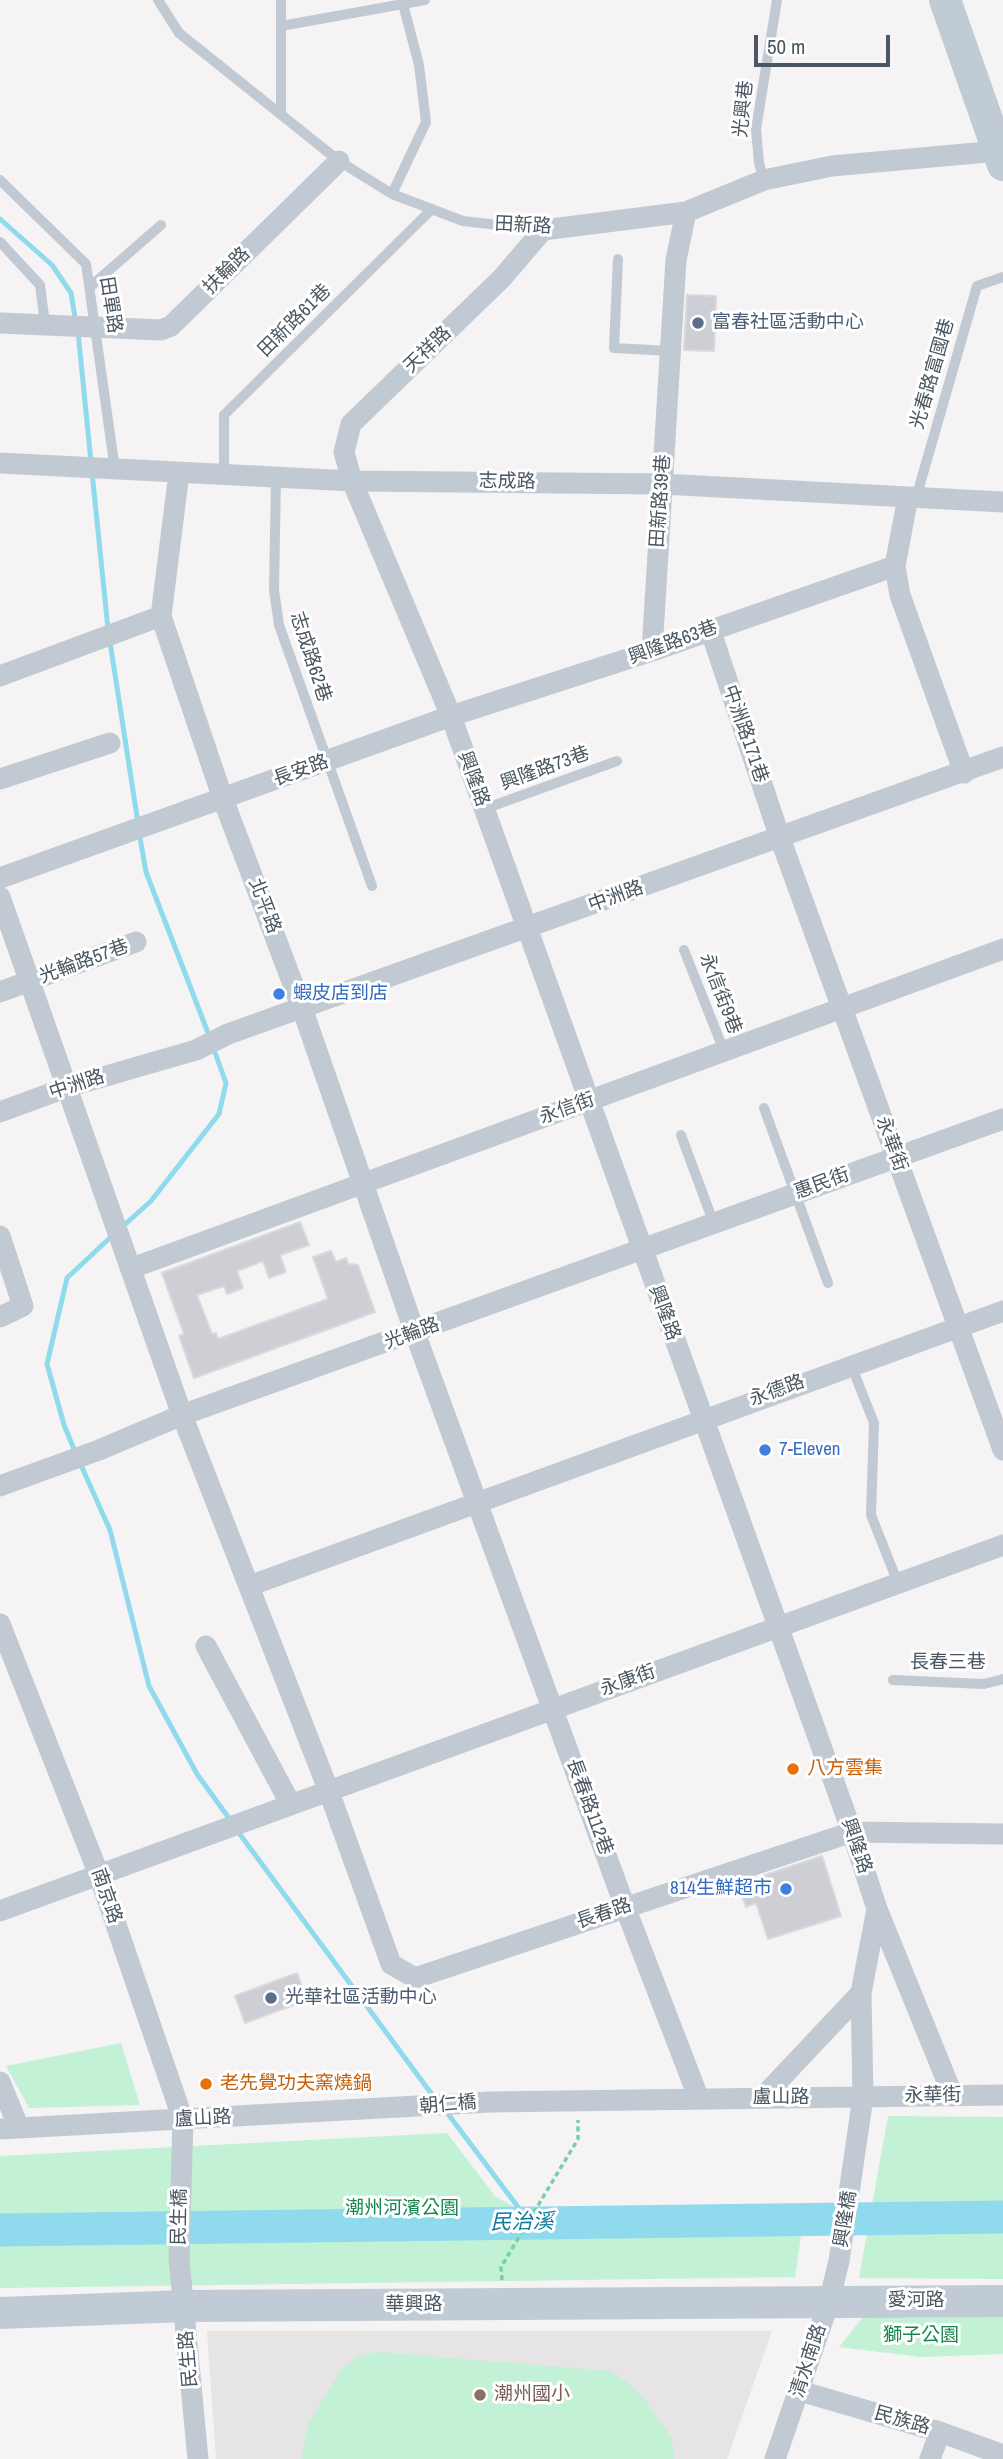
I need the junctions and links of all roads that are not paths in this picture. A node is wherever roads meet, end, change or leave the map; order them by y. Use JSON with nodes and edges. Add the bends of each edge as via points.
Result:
{"nodes":[{"id":1,"x":158,"y":0,"type":"edge"},
{"id":2,"x":281,"y":0,"type":"edge"},
{"id":3,"x":425,"y":0,"type":"edge"},
{"id":4,"x":777,"y":0,"type":"edge"},
{"id":5,"x":946,"y":1,"type":"edge"},
{"id":6,"x":403,"y":4,"type":"junction"},
{"id":7,"x":281,"y":26,"type":"junction"},
{"id":8,"x":994,"y":111,"type":"edge"},
{"id":9,"x":281,"y":112,"type":"junction"},
{"id":10,"x":1000,"y":158,"type":"edge"},
{"id":11,"x":339,"y":160,"type":"junction"},
{"id":12,"x":0,"y":180,"type":"edge"},
{"id":13,"x":764,"y":180,"type":"junction"},
{"id":14,"x":393,"y":194,"type":"junction"},
{"id":15,"x":432,"y":209,"type":"junction"},
{"id":16,"x":686,"y":212,"type":"junction"},
{"id":17,"x":161,"y":225,"type":"dead end"},
{"id":18,"x":543,"y":230,"type":"junction"},
{"id":19,"x":0,"y":242,"type":"edge"},
{"id":20,"x":618,"y":259,"type":"dead end"},
{"id":21,"x":1003,"y":277,"type":"edge"},
{"id":22,"x":91,"y":286,"type":"junction"},
{"id":23,"x":0,"y":323,"type":"edge"},
{"id":24,"x":54,"y":324,"type":"junction"},
{"id":25,"x":95,"y":326,"type":"junction"},
{"id":26,"x":670,"y":351,"type":"junction"},
{"id":27,"x":0,"y":463,"type":"edge"},
{"id":28,"x":111,"y":470,"type":"junction"},
{"id":29,"x":180,"y":473,"type":"junction"},
{"id":30,"x":224,"y":475,"type":"junction"},
{"id":31,"x":276,"y":477,"type":"junction"},
{"id":32,"x":352,"y":481,"type":"junction"},
{"id":33,"x":662,"y":484,"type":"junction"},
{"id":34,"x":912,"y":498,"type":"junction"},
{"id":35,"x":1003,"y":502,"type":"edge"},
{"id":36,"x":894,"y":566,"type":"junction"},
{"id":37,"x":161,"y":616,"type":"junction"},
{"id":38,"x":710,"y":629,"type":"junction"},
{"id":39,"x":652,"y":651,"type":"junction"},
{"id":40,"x":0,"y":676,"type":"edge"},
{"id":41,"x":451,"y":716,"type":"junction"},
{"id":42,"x":110,"y":743,"type":"dead end"},
{"id":43,"x":1003,"y":757,"type":"edge"},
{"id":44,"x":617,"y":761,"type":"dead end"},
{"id":45,"x":326,"y":762,"type":"junction"},
{"id":46,"x":964,"y":773,"type":"junction"},
{"id":47,"x":0,"y":779,"type":"edge"},
{"id":48,"x":223,"y":799,"type":"junction"},
{"id":49,"x":484,"y":809,"type":"junction"},
{"id":50,"x":780,"y":838,"type":"junction"},
{"id":51,"x":0,"y":878,"type":"edge"},
{"id":52,"x":372,"y":886,"type":"dead end"},
{"id":53,"x":0,"y":897,"type":"edge"},
{"id":54,"x":527,"y":928,"type":"junction"},
{"id":55,"x":136,"y":942,"type":"dead end"},
{"id":56,"x":1003,"y":949,"type":"edge"},
{"id":57,"x":684,"y":950,"type":"dead end"},
{"id":58,"x":31,"y":982,"type":"junction"},
{"id":59,"x":0,"y":992,"type":"edge"},
{"id":60,"x":302,"y":1008,"type":"junction"},
{"id":61,"x":841,"y":1008,"type":"junction"},
{"id":62,"x":724,"y":1051,"type":"junction"},
{"id":63,"x":68,"y":1087,"type":"junction"},
{"id":64,"x":588,"y":1101,"type":"junction"},
{"id":65,"x":764,"y":1108,"type":"dead end"},
{"id":66,"x":0,"y":1112,"type":"edge"},
{"id":67,"x":1003,"y":1119,"type":"edge"},
{"id":68,"x":681,"y":1135,"type":"dead end"},
{"id":69,"x":896,"y":1158,"type":"junction"},
{"id":70,"x":364,"y":1183,"type":"junction"},
{"id":71,"x":796,"y":1194,"type":"junction"},
{"id":72,"x":714,"y":1224,"type":"junction"},
{"id":73,"x":0,"y":1236,"type":"edge"},
{"id":74,"x":641,"y":1250,"type":"junction"},
{"id":75,"x":130,"y":1263,"type":"junction"},
{"id":76,"x":828,"y":1283,"type":"dead end"},
{"id":77,"x":1003,"y":1311,"type":"edge"},
{"id":78,"x":0,"y":1317,"type":"edge"},
{"id":79,"x":960,"y":1326,"type":"junction"},
{"id":80,"x":415,"y":1333,"type":"junction"},
{"id":81,"x":850,"y":1365,"type":"junction"},
{"id":82,"x":182,"y":1415,"type":"junction"},
{"id":83,"x":704,"y":1418,"type":"junction"},
{"id":84,"x":1003,"y":1450,"type":"edge"},
{"id":85,"x":0,"y":1486,"type":"edge"},
{"id":86,"x":478,"y":1502,"type":"junction"},
{"id":87,"x":1003,"y":1545,"type":"edge"},
{"id":88,"x":898,"y":1583,"type":"junction"},
{"id":89,"x":249,"y":1586,"type":"junction"},
{"id":90,"x":0,"y":1624,"type":"edge"},
{"id":91,"x":776,"y":1627,"type":"junction"},
{"id":92,"x":206,"y":1646,"type":"dead end"},
{"id":93,"x":1003,"y":1679,"type":"edge"},
{"id":94,"x":893,"y":1680,"type":"dead end"},
{"id":95,"x":554,"y":1708,"type":"junction"},
{"id":96,"x":328,"y":1790,"type":"junction"},
{"id":97,"x":290,"y":1803,"type":"junction"},
{"id":98,"x":852,"y":1832,"type":"junction"},
{"id":99,"x":1003,"y":1834,"type":"edge"},
{"id":100,"x":99,"y":1875,"type":"junction"},
{"id":101,"x":625,"y":1906,"type":"junction"},
{"id":102,"x":877,"y":1909,"type":"junction"},
{"id":103,"x":0,"y":1911,"type":"edge"},
{"id":104,"x":861,"y":1993,"type":"junction"},
{"id":105,"x":0,"y":2082,"type":"edge"},
{"id":106,"x":1003,"y":2095,"type":"edge"},
{"id":107,"x":953,"y":2096,"type":"junction"},
{"id":108,"x":863,"y":2097,"type":"junction"},
{"id":109,"x":762,"y":2098,"type":"junction"},
{"id":110,"x":699,"y":2099,"type":"junction"},
{"id":111,"x":489,"y":2102,"type":"joint"},
{"id":112,"x":407,"y":2108,"type":"joint"},
{"id":113,"x":183,"y":2120,"type":"junction"},
{"id":114,"x":9,"y":2129,"type":"edge"},
{"id":115,"x":181,"y":2176,"type":"joint"},
{"id":116,"x":852,"y":2177,"type":"joint"},
{"id":117,"x":179,"y":2259,"type":"joint"},
{"id":118,"x":839,"y":2261,"type":"joint"},
{"id":119,"x":1003,"y":2301,"type":"edge"},
{"id":120,"x":829,"y":2302,"type":"junction"},
{"id":121,"x":185,"y":2306,"type":"junction"},
{"id":122,"x":0,"y":2313,"type":"edge"},
{"id":123,"x":800,"y":2391,"type":"junction"},
{"id":124,"x":940,"y":2432,"type":"junction"},
{"id":125,"x":1003,"y":2455,"type":"edge"},
{"id":126,"x":198,"y":2459,"type":"edge"},
{"id":127,"x":775,"y":2459,"type":"edge"},
{"id":128,"x":930,"y":2459,"type":"edge"}],
"edges":[{"from":1,"to":9,"type":"lane","name":"田新路","via":[[178,33]]},
{"from":2,"to":7,"type":"lane"},
{"from":3,"to":6,"type":"lane"},
{"from":4,"to":13,"type":"lane","name":"光興巷","via":[[756,129]]},
{"from":5,"to":8,"type":"street"},
{"from":6,"to":7,"type":"lane"},
{"from":6,"to":14,"type":"lane","via":[[419,65],[426,122]]},
{"from":7,"to":9,"type":"lane"},
{"from":8,"to":10,"type":"street"},
{"from":9,"to":11,"type":"lane","name":"田新路"},
{"from":10,"to":13,"type":"street","name":"田新路","via":[[832,166]]},
{"from":11,"to":14,"type":"lane","name":"田新路"},
{"from":11,"to":25,"type":"street","name":"扶輪路","via":[[171,326],[161,330]]},
{"from":12,"to":22,"type":"lane","name":"田單路","via":[[86,264]]},
{"from":13,"to":16,"type":"street","name":"田新路"},
{"from":14,"to":15,"type":"lane","name":"田新路"},
{"from":15,"to":18,"type":"lane","name":"田新路","via":[[463,221]]},
{"from":15,"to":30,"type":"lane","name":"田新路61巷","via":[[224,415]]},
{"from":16,"to":18,"type":"street","name":"田新路"},
{"from":16,"to":26,"type":"street","name":"田新路39巷","via":[[676,260]]},
{"from":17,"to":22,"type":"lane"},
{"from":18,"to":32,"type":"street","name":"天祥路","via":[[502,278],[351,424],[344,452]]},
{"from":19,"to":24,"type":"lane","via":[[40,285]]},
{"from":20,"to":26,"type":"lane","via":[[614,348]]},
{"from":21,"to":34,"type":"lane","name":"光春路富國巷","via":[[976,286]]},
{"from":22,"to":25,"type":"lane","name":"田單路"},
{"from":23,"to":24,"type":"street"},
{"from":24,"to":25,"type":"street","name":"扶輪路"},
{"from":25,"to":28,"type":"lane","name":"田單路"},
{"from":26,"to":33,"type":"street","name":"田新路39巷"},
{"from":27,"to":28,"type":"street","name":"志成路"},
{"from":28,"to":29,"type":"street","name":"志成路"},
{"from":29,"to":30,"type":"street","name":"志成路"},
{"from":29,"to":37,"type":"street","name":"北平路"},
{"from":30,"to":31,"type":"street","name":"志成路"},
{"from":31,"to":32,"type":"street","name":"志成路"},
{"from":31,"to":45,"type":"lane","name":"志成路62巷","via":[[274,590],[279,625]]},
{"from":32,"to":33,"type":"street","name":"志成路"},
{"from":32,"to":41,"type":"street","name":"天祥路"},
{"from":33,"to":34,"type":"street","name":"志成路"},
{"from":33,"to":39,"type":"street","name":"田新路39巷"},
{"from":34,"to":35,"type":"street","name":"志成路"},
{"from":34,"to":36,"type":"street"},
{"from":36,"to":38,"type":"street","name":"興隆路63巷"},
{"from":36,"to":46,"type":"street"},
{"from":37,"to":40,"type":"street"},
{"from":37,"to":48,"type":"street","name":"北平路"},
{"from":38,"to":39,"type":"street","name":"興隆路63巷"},
{"from":38,"to":50,"type":"street","name":"中洲路171巷"},
{"from":39,"to":41,"type":"street","name":"興隆路63巷"},
{"from":41,"to":45,"type":"street","name":"長安路"},
{"from":41,"to":49,"type":"street","name":"興隆路"},
{"from":42,"to":47,"type":"street"},
{"from":43,"to":46,"type":"street","name":"中洲路"},
{"from":44,"to":49,"type":"lane","name":"興隆路73巷"},
{"from":45,"to":48,"type":"street","name":"長安路"},
{"from":45,"to":52,"type":"lane","name":"志成路62巷"},
{"from":46,"to":50,"type":"street","name":"中洲路"},
{"from":48,"to":51,"type":"street","name":"長安路"},
{"from":48,"to":60,"type":"street","name":"北平路"},
{"from":49,"to":54,"type":"street","name":"興隆路"},
{"from":50,"to":54,"type":"street","name":"中洲路"},
{"from":50,"to":61,"type":"street","name":"永華街"},
{"from":53,"to":58,"type":"street"},
{"from":54,"to":60,"type":"street","name":"中洲路"},
{"from":54,"to":64,"type":"street","name":"興隆路"},
{"from":55,"to":58,"type":"street","name":"光輪路57巷"},
{"from":56,"to":61,"type":"street","name":"永信街"},
{"from":57,"to":62,"type":"lane","name":"永信街9巷"},
{"from":58,"to":59,"type":"street","name":"光輪路57巷"},
{"from":58,"to":63,"type":"street"},
{"from":60,"to":63,"type":"street","name":"中洲路","via":[[196,1050]]},
{"from":60,"to":70,"type":"street","name":"北平路"},
{"from":61,"to":62,"type":"street","name":"永信街"},
{"from":61,"to":69,"type":"street","name":"永華街"},
{"from":62,"to":64,"type":"street","name":"永信街"},
{"from":63,"to":66,"type":"street","name":"中洲路"},
{"from":63,"to":75,"type":"street"},
{"from":64,"to":70,"type":"street","name":"永信街"},
{"from":64,"to":74,"type":"street","name":"興隆路"},
{"from":65,"to":71,"type":"lane"},
{"from":67,"to":69,"type":"street","name":"惠民街"},
{"from":68,"to":72,"type":"lane"},
{"from":69,"to":71,"type":"street","name":"惠民街"},
{"from":69,"to":79,"type":"street","name":"永華街"},
{"from":70,"to":75,"type":"street","name":"永信街"},
{"from":70,"to":80,"type":"street","name":"北平路"},
{"from":71,"to":72,"type":"street","name":"惠民街"},
{"from":71,"to":76,"type":"lane"},
{"from":72,"to":74,"type":"street","name":"惠民街"},
{"from":73,"to":78,"type":"street","via":[[23,1307]]},
{"from":74,"to":80,"type":"street","name":"光輪路"},
{"from":74,"to":83,"type":"street","name":"興隆路"},
{"from":75,"to":82,"type":"street"},
{"from":77,"to":79,"type":"street","name":"永德路"},
{"from":79,"to":81,"type":"street","name":"永德路"},
{"from":79,"to":84,"type":"street","name":"永華街"},
{"from":80,"to":82,"type":"street","name":"光輪路"},
{"from":80,"to":86,"type":"street","name":"北平路"},
{"from":81,"to":83,"type":"street","name":"永德路"},
{"from":81,"to":88,"type":"lane","via":[[874,1423],[871,1515]]},
{"from":82,"to":85,"type":"street","name":"光輪路"},
{"from":82,"to":89,"type":"street","name":"長春路"},
{"from":83,"to":86,"type":"street","name":"永德路"},
{"from":83,"to":91,"type":"street","name":"興隆路"},
{"from":86,"to":89,"type":"street","name":"永德路"},
{"from":86,"to":95,"type":"street","name":"長春路112巷"},
{"from":87,"to":88,"type":"street","name":"永康街"},
{"from":88,"to":91,"type":"street","name":"永康街"},
{"from":89,"to":96,"type":"street","name":"長春路"},
{"from":90,"to":100,"type":"street","name":"南京路"},
{"from":91,"to":95,"type":"street","name":"永康街"},
{"from":91,"to":98,"type":"street","name":"興隆路"},
{"from":92,"to":97,"type":"street"},
{"from":93,"to":94,"type":"lane","name":"長春三巷","via":[[985,1684]]},
{"from":95,"to":96,"type":"street","name":"永康街"},
{"from":95,"to":101,"type":"street","name":"長春路112巷"},
{"from":96,"to":97,"type":"street","name":"永康街"},
{"from":96,"to":101,"type":"street","name":"長春路","via":[[391,1964],[415,1978]]},
{"from":97,"to":100,"type":"street","name":"永康街"},
{"from":98,"to":99,"type":"street","name":"長春路"},
{"from":98,"to":101,"type":"street","name":"長春路"},
{"from":98,"to":102,"type":"street","name":"興隆路"},
{"from":100,"to":103,"type":"street"},
{"from":100,"to":113,"type":"street","name":"南京路"},
{"from":101,"to":110,"type":"street","name":"長春路112巷"},
{"from":102,"to":104,"type":"street","name":"興隆路"},
{"from":102,"to":107,"type":"street","name":"興隆路"},
{"from":104,"to":108,"type":"street","name":"興隆路"},
{"from":104,"to":109,"type":"street"},
{"from":105,"to":114,"type":"street"},
{"from":106,"to":107,"type":"street","name":"永華街"},
{"from":107,"to":108,"type":"street","name":"永華街"},
{"from":108,"to":109,"type":"street","name":"盧山路"},
{"from":108,"to":116,"type":"street","name":"興隆路"},
{"from":109,"to":110,"type":"street","name":"盧山路"},
{"from":110,"to":111,"type":"street","name":"盧山路"},
{"from":111,"to":112,"type":"street","name":"朝仁橋"},
{"from":112,"to":113,"type":"street","name":"盧山路"},
{"from":113,"to":114,"type":"street","name":"盧山路"},
{"from":113,"to":115,"type":"street","name":"南京路"},
{"from":115,"to":117,"type":"street","name":"民生橋"},
{"from":116,"to":118,"type":"street","name":"興隆橋"},
{"from":117,"to":121,"type":"street","name":"民生路"},
{"from":118,"to":120,"type":"street","name":"清水南路"},
{"from":119,"to":120,"type":"street","name":"愛河路"},
{"from":120,"to":121,"type":"street","name":"華興路"},
{"from":120,"to":123,"type":"street","name":"清水南路"},
{"from":121,"to":122,"type":"street","name":"華興路"},
{"from":121,"to":126,"type":"street","name":"民生路"},
{"from":123,"to":124,"type":"street","name":"民族路"},
{"from":123,"to":127,"type":"street","name":"清水南路"},
{"from":124,"to":125,"type":"street","name":"民族路"},
{"from":124,"to":128,"type":"street"}]}
